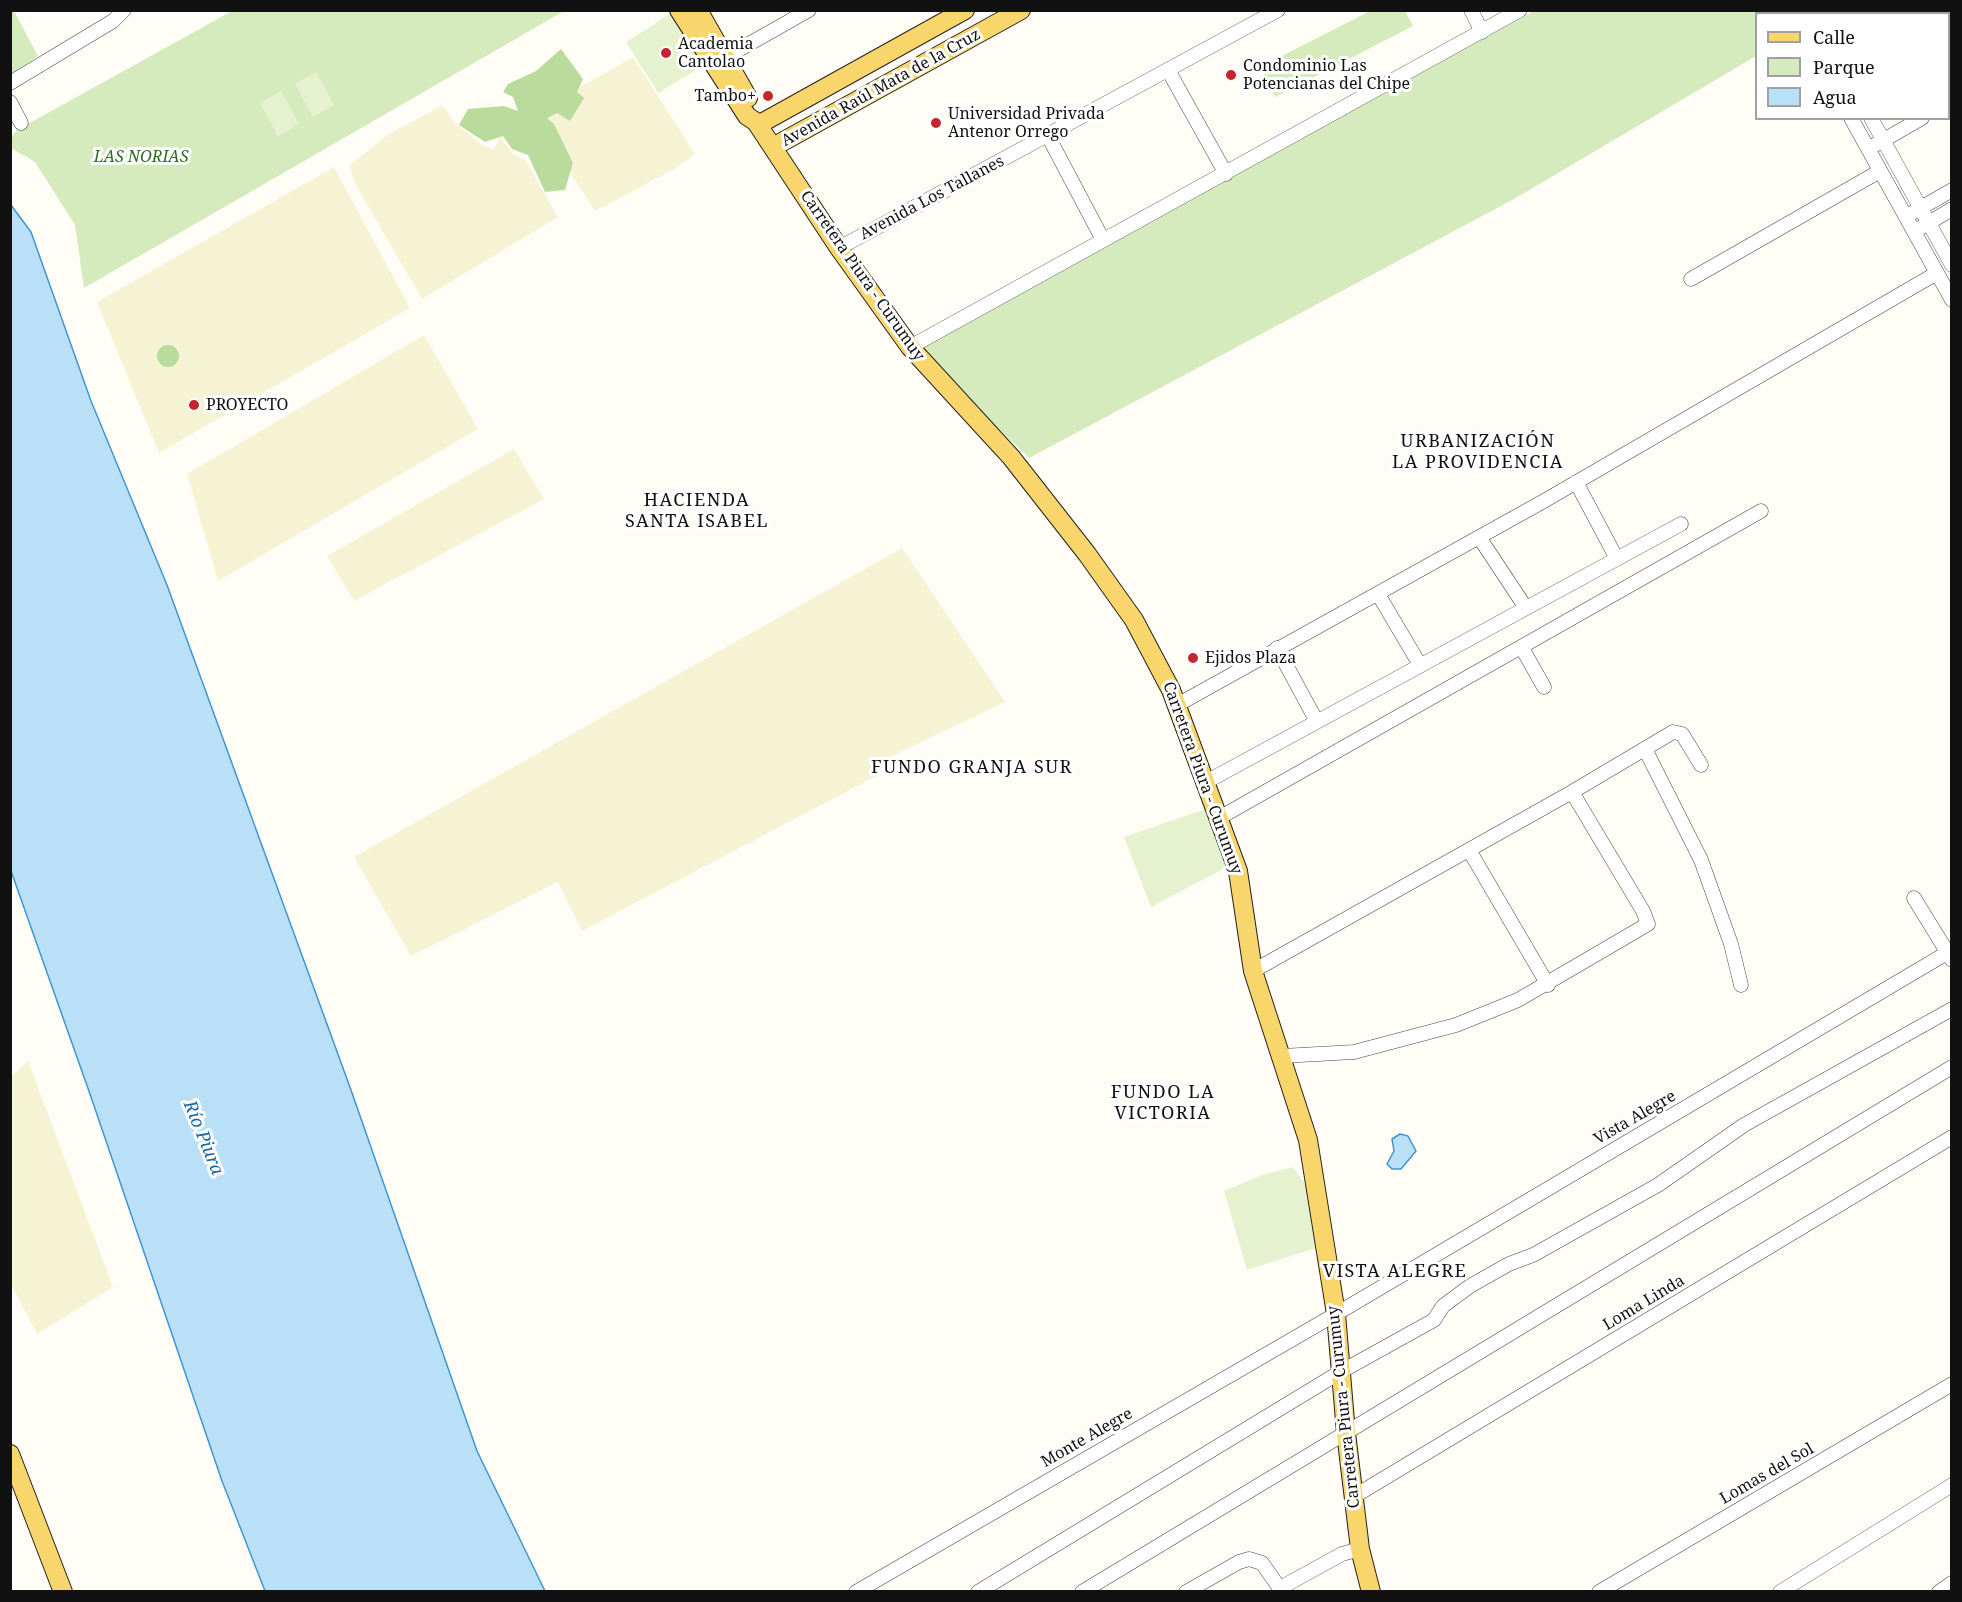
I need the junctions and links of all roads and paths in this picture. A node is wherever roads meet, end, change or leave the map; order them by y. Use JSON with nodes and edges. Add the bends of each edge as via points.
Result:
{"nodes":[{"id":1,"x":124,"y":10,"type":"edge"},
{"id":2,"x":679,"y":10,"type":"edge"},
{"id":3,"x":698,"y":10,"type":"edge"},
{"id":4,"x":808,"y":10,"type":"edge"},
{"id":5,"x":965,"y":10,"type":"edge"},
{"id":6,"x":1278,"y":10,"type":"edge"},
{"id":7,"x":1471,"y":10,"type":"edge"},
{"id":8,"x":1520,"y":10,"type":"edge"},
{"id":9,"x":1015,"y":12,"type":"edge"},
{"id":10,"x":1482,"y":32,"type":"junction"},
{"id":11,"x":719,"y":61,"type":"junction"},
{"id":12,"x":1168,"y":70,"type":"junction"},
{"id":13,"x":10,"y":82,"type":"edge"},
{"id":14,"x":10,"y":102,"type":"edge"},
{"id":15,"x":754,"y":118,"type":"junction"},
{"id":16,"x":1852,"y":120,"type":"edge"},
{"id":17,"x":1872,"y":120,"type":"edge"},
{"id":18,"x":1919,"y":120,"type":"edge"},
{"id":19,"x":21,"y":123,"type":"dead end"},
{"id":20,"x":1048,"y":135,"type":"junction"},
{"id":21,"x":1883,"y":141,"type":"junction"},
{"id":22,"x":773,"y":147,"type":"junction"},
{"id":23,"x":1868,"y":150,"type":"junction"},
{"id":24,"x":1880,"y":171,"type":"junction"},
{"id":25,"x":1226,"y":174,"type":"junction"},
{"id":26,"x":1952,"y":189,"type":"edge"},
{"id":27,"x":1920,"y":208,"type":"junction"},
{"id":28,"x":1952,"y":209,"type":"edge"},
{"id":29,"x":1905,"y":217,"type":"junction"},
{"id":30,"x":1928,"y":223,"type":"junction"},
{"id":31,"x":1914,"y":232,"type":"junction"},
{"id":32,"x":1102,"y":240,"type":"junction"},
{"id":33,"x":839,"y":248,"type":"junction"},
{"id":34,"x":1952,"y":265,"type":"edge"},
{"id":35,"x":1937,"y":273,"type":"junction"},
{"id":36,"x":1691,"y":279,"type":"dead end"},
{"id":37,"x":1952,"y":300,"type":"edge"},
{"id":38,"x":910,"y":347,"type":"junction"},
{"id":39,"x":1576,"y":482,"type":"junction"},
{"id":40,"x":1761,"y":511,"type":"dead end"},
{"id":41,"x":1681,"y":524,"type":"dead end"},
{"id":42,"x":1479,"y":537,"type":"junction"},
{"id":43,"x":1617,"y":559,"type":"junction"},
{"id":44,"x":1377,"y":594,"type":"junction"},
{"id":45,"x":1526,"y":608,"type":"junction"},
{"id":46,"x":1276,"y":648,"type":"junction"},
{"id":47,"x":1522,"y":648,"type":"junction"},
{"id":48,"x":1420,"y":665,"type":"junction"},
{"id":49,"x":1544,"y":687,"type":"dead end"},
{"id":50,"x":1177,"y":705,"type":"junction"},
{"id":51,"x":1316,"y":720,"type":"junction"},
{"id":52,"x":1645,"y":749,"type":"junction"},
{"id":53,"x":1701,"y":765,"type":"dead end"},
{"id":54,"x":1206,"y":782,"type":"junction"},
{"id":55,"x":1572,"y":792,"type":"junction"},
{"id":56,"x":1219,"y":818,"type":"junction"},
{"id":57,"x":1469,"y":850,"type":"junction"},
{"id":58,"x":1914,"y":898,"type":"dead end"},
{"id":59,"x":1950,"y":954,"type":"edge"},
{"id":60,"x":1253,"y":970,"type":"junction"},
{"id":61,"x":1548,"y":985,"type":"junction"},
{"id":62,"x":1741,"y":985,"type":"dead end"},
{"id":63,"x":1952,"y":1009,"type":"edge"},
{"id":64,"x":1282,"y":1056,"type":"junction"},
{"id":65,"x":1952,"y":1067,"type":"edge"},
{"id":66,"x":1952,"y":1137,"type":"edge"},
{"id":67,"x":1336,"y":1314,"type":"junction"},
{"id":68,"x":1342,"y":1371,"type":"junction"},
{"id":69,"x":1952,"y":1384,"type":"edge"},
{"id":70,"x":1346,"y":1433,"type":"junction"},
{"id":71,"x":10,"y":1454,"type":"edge"},
{"id":72,"x":1952,"y":1485,"type":"edge"},
{"id":73,"x":1353,"y":1497,"type":"junction"},
{"id":74,"x":1360,"y":1549,"type":"junction"},
{"id":75,"x":1952,"y":1584,"type":"edge"},
{"id":76,"x":63,"y":1592,"type":"edge"},
{"id":77,"x":856,"y":1592,"type":"edge"},
{"id":78,"x":978,"y":1592,"type":"edge"},
{"id":79,"x":1082,"y":1592,"type":"edge"},
{"id":80,"x":1186,"y":1592,"type":"edge"},
{"id":81,"x":1371,"y":1592,"type":"edge"},
{"id":82,"x":1599,"y":1592,"type":"edge"},
{"id":83,"x":1780,"y":1592,"type":"edge"},
{"id":84,"x":1939,"y":1592,"type":"edge"}],
"edges":[{"from":1,"to":13,"type":"street","via":[[113,21]]},
{"from":2,"to":11,"type":"main road"},
{"from":3,"to":11,"type":"main road"},
{"from":4,"to":11,"type":"street"},
{"from":5,"to":15,"type":"main road","name":"Avenida Raúl Mata de la Cruz"},
{"from":6,"to":12,"type":"street","name":"Avenida Los Tallanes"},
{"from":7,"to":10,"type":"street"},
{"from":8,"to":10,"type":"street"},
{"from":9,"to":22,"type":"main road","name":"Avenida Raúl Mata de la Cruz"},
{"from":10,"to":25,"type":"street"},
{"from":11,"to":15,"type":"main road"},
{"from":12,"to":20,"type":"street","name":"Avenida Los Tallanes"},
{"from":12,"to":25,"type":"street"},
{"from":14,"to":19,"type":"street"},
{"from":15,"to":22,"type":"main road","name":"Carretera Piura - Curumuy"},
{"from":16,"to":23,"type":"street"},
{"from":17,"to":21,"type":"street"},
{"from":18,"to":21,"type":"street"},
{"from":20,"to":32,"type":"street"},
{"from":20,"to":33,"type":"street","name":"Avenida Los Tallanes"},
{"from":21,"to":23,"type":"street"},
{"from":21,"to":27,"type":"street"},
{"from":22,"to":33,"type":"main road","name":"Carretera Piura - Curumuy"},
{"from":23,"to":24,"type":"street"},
{"from":24,"to":29,"type":"street"},
{"from":24,"to":36,"type":"street"},
{"from":25,"to":32,"type":"street"},
{"from":26,"to":27,"type":"street"},
{"from":27,"to":29,"type":"street"},
{"from":27,"to":30,"type":"street"},
{"from":28,"to":30,"type":"street"},
{"from":29,"to":31,"type":"street"},
{"from":30,"to":31,"type":"street"},
{"from":30,"to":34,"type":"street"},
{"from":31,"to":35,"type":"street"},
{"from":32,"to":38,"type":"street"},
{"from":33,"to":38,"type":"main road","name":"Carretera Piura - Curumuy"},
{"from":35,"to":37,"type":"street"},
{"from":35,"to":39,"type":"street"},
{"from":38,"to":50,"type":"main road","name":"Carretera Piura - Curumuy","via":[[1011,457],[1087,554],[1134,620]]},
{"from":39,"to":42,"type":"street"},
{"from":39,"to":43,"type":"street"},
{"from":40,"to":47,"type":"street"},
{"from":41,"to":43,"type":"street"},
{"from":42,"to":44,"type":"street"},
{"from":42,"to":45,"type":"street"},
{"from":43,"to":45,"type":"street"},
{"from":44,"to":46,"type":"street"},
{"from":44,"to":48,"type":"street"},
{"from":45,"to":48,"type":"street"},
{"from":46,"to":50,"type":"street"},
{"from":46,"to":51,"type":"street"},
{"from":47,"to":49,"type":"street"},
{"from":47,"to":56,"type":"street"},
{"from":48,"to":51,"type":"street"},
{"from":50,"to":54,"type":"main road","name":"Carretera Piura - Curumuy"},
{"from":51,"to":54,"type":"street"},
{"from":52,"to":53,"type":"street","via":[[1678,732]]},
{"from":52,"to":55,"type":"street"},
{"from":52,"to":62,"type":"street","via":[[1701,860]]},
{"from":54,"to":56,"type":"main road","name":"Carretera Piura - Curumuy"},
{"from":55,"to":57,"type":"street"},
{"from":55,"to":61,"type":"street","via":[[1648,924]]},
{"from":56,"to":60,"type":"main road","name":"Carretera Piura - Curumuy","via":[[1238,871]]},
{"from":57,"to":60,"type":"street"},
{"from":57,"to":61,"type":"street"},
{"from":58,"to":59,"type":"street"},
{"from":59,"to":67,"type":"street","name":"Vista Alegre"},
{"from":60,"to":64,"type":"main road","name":"Carretera Piura - Curumuy"},
{"from":61,"to":64,"type":"street","via":[[1413,1038],[1354,1052]]},
{"from":63,"to":68,"type":"street","via":[[1744,1125],[1658,1185],[1470,1286],[1443,1306],[1434,1320]]},
{"from":64,"to":67,"type":"main road","name":"Carretera Piura - Curumuy","via":[[1308,1140]]},
{"from":65,"to":70,"type":"street"},
{"from":66,"to":73,"type":"street","name":"Loma Linda"},
{"from":67,"to":68,"type":"main road","name":"Carretera Piura - Curumuy"},
{"from":67,"to":77,"type":"street","name":"Monte Alegre"},
{"from":68,"to":70,"type":"main road","name":"Carretera Piura - Curumuy"},
{"from":68,"to":78,"type":"street"},
{"from":69,"to":82,"type":"street","name":"Lomas del Sol"},
{"from":70,"to":73,"type":"main road","name":"Carretera Piura - Curumuy"},
{"from":70,"to":79,"type":"street"},
{"from":71,"to":76,"type":"main road"},
{"from":72,"to":83,"type":"street"},
{"from":73,"to":74,"type":"main road","name":"Carretera Piura - Curumuy"},
{"from":74,"to":80,"type":"street","via":[[1342,1554],[1282,1587],[1262,1563],[1249,1559]]},
{"from":74,"to":81,"type":"main road","name":"Carretera Piura - Curumuy"},
{"from":75,"to":84,"type":"street"}]}
